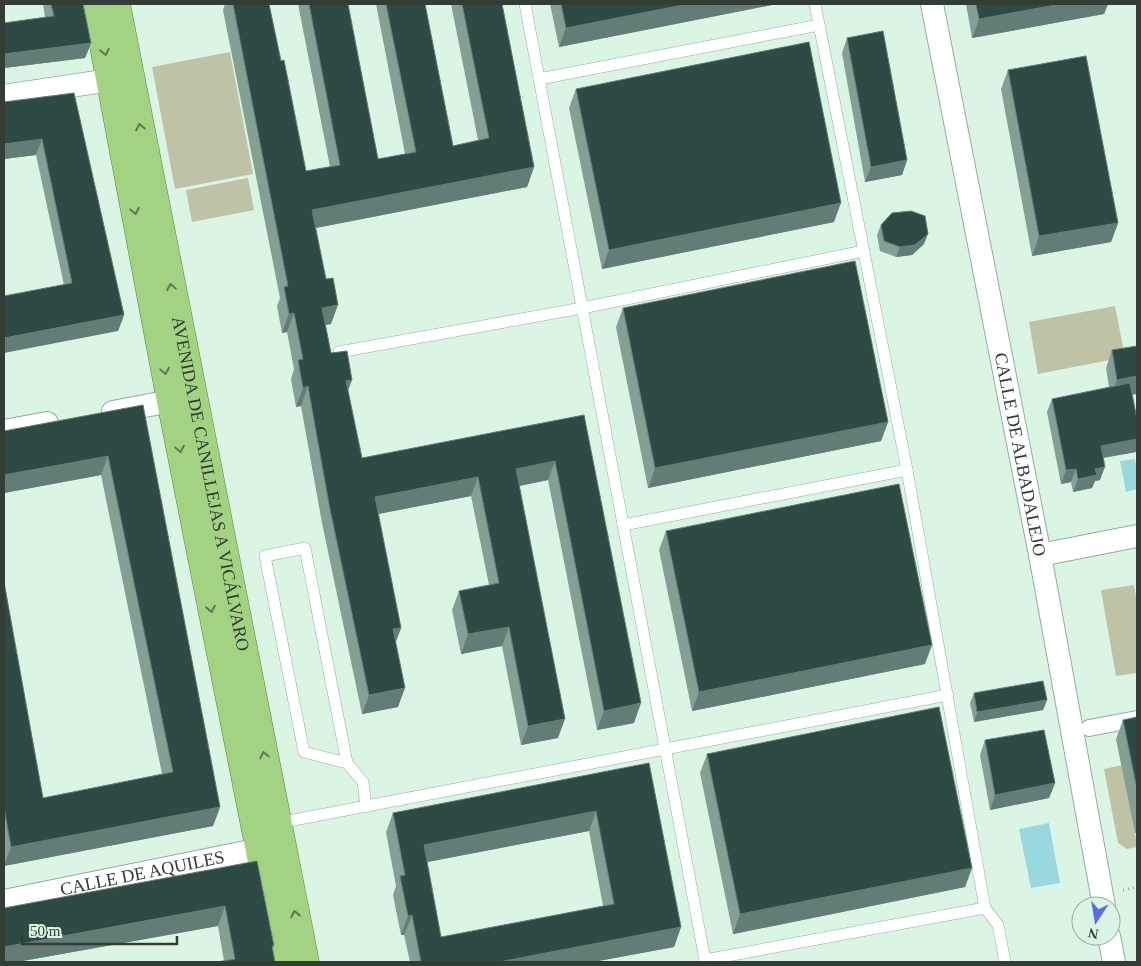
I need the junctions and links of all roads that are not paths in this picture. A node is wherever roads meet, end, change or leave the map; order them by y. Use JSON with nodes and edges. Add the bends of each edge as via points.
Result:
{"nodes":[{"id":1,"x":96,"y":4,"type":"edge"},
{"id":2,"x":116,"y":4,"type":"edge"},
{"id":3,"x":525,"y":4,"type":"edge"},
{"id":4,"x":815,"y":4,"type":"edge"},
{"id":5,"x":932,"y":4,"type":"edge"},
{"id":6,"x":819,"y":25,"type":"junction"},
{"id":7,"x":539,"y":79,"type":"junction"},
{"id":8,"x":110,"y":80,"type":"junction"},
{"id":9,"x":4,"y":96,"type":"edge"},
{"id":10,"x":864,"y":251,"type":"junction"},
{"id":11,"x":582,"y":308,"type":"junction"},
{"id":12,"x":339,"y":352,"type":"edge"},
{"id":13,"x":182,"y":399,"type":"junction"},
{"id":14,"x":92,"y":415,"type":"edge"},
{"id":15,"x":63,"y":421,"type":"edge"},
{"id":16,"x":4,"y":431,"type":"edge"},
{"id":17,"x":907,"y":470,"type":"junction"},
{"id":18,"x":623,"y":525,"type":"junction"},
{"id":19,"x":1137,"y":536,"type":"edge"},
{"id":20,"x":1040,"y":555,"type":"junction"},
{"id":21,"x":948,"y":695,"type":"junction"},
{"id":22,"x":1137,"y":719,"type":"edge"},
{"id":23,"x":1089,"y":728,"type":"dead end"},
{"id":24,"x":665,"y":748,"type":"junction"},
{"id":25,"x":347,"y":763,"type":"junction"},
{"id":26,"x":366,"y":807,"type":"junction"},
{"id":27,"x":268,"y":836,"type":"junction"},
{"id":28,"x":1102,"y":896,"type":"edge"},
{"id":29,"x":4,"y":901,"type":"edge"},
{"id":30,"x":985,"y":908,"type":"junction"},
{"id":31,"x":1111,"y":946,"type":"edge"},
{"id":32,"x":739,"y":958,"type":"edge"},
{"id":33,"x":282,"y":962,"type":"edge"},
{"id":34,"x":305,"y":962,"type":"edge"},
{"id":35,"x":1005,"y":962,"type":"edge"},
{"id":36,"x":1114,"y":962,"type":"edge"}],
"edges":[{"from":1,"to":8,"type":"main road","name":"AVENIDA DE CANILLEJAS A VICÁLVARO","one_way":true},
{"from":13,"to":2,"type":"main road","name":"AVENIDA DE CANILLEJAS A VICÁLVARO","one_way":true},
{"from":3,"to":7,"type":"lane"},
{"from":4,"to":6,"type":"lane"},
{"from":5,"to":20,"type":"street","name":"CALLE DE ALBADALEJO"},
{"from":6,"to":7,"type":"lane"},
{"from":6,"to":10,"type":"lane"},
{"from":7,"to":11,"type":"lane"},
{"from":8,"to":9,"type":"street"},
{"from":8,"to":13,"type":"main road","name":"AVENIDA DE CANILLEJAS A VICÁLVARO","one_way":true},
{"from":10,"to":11,"type":"lane"},
{"from":10,"to":17,"type":"lane"},
{"from":11,"to":12,"type":"lane"},
{"from":11,"to":18,"type":"lane"},
{"from":13,"to":14,"type":"street"},
{"from":13,"to":27,"type":"main road","name":"AVENIDA DE CANILLEJAS A VICÁLVARO"},
{"from":15,"to":16,"type":"street"},
{"from":17,"to":18,"type":"lane"},
{"from":17,"to":21,"type":"lane"},
{"from":18,"to":24,"type":"lane"},
{"from":19,"to":20,"type":"street"},
{"from":20,"to":28,"type":"street","name":"CALLE DE ALBADALEJO"},
{"from":21,"to":24,"type":"lane"},
{"from":21,"to":30,"type":"lane"},
{"from":22,"to":23,"type":"street"},
{"from":24,"to":26,"type":"lane"},
{"from":24,"to":32,"type":"lane","via":[[705,960]]},
{"from":25,"to":25,"type":"lane","via":[[305,548],[265,556],[304,752]]},
{"from":25,"to":26,"type":"lane","via":[[363,782]]},
{"from":26,"to":27,"type":"lane"},
{"from":27,"to":29,"type":"street","name":"CALLE DE AQUILES"},
{"from":27,"to":33,"type":"main road","name":"AVENIDA DE CANILLEJAS A VICÁLVARO"},
{"from":34,"to":27,"type":"main road","name":"AVENIDA DE CANILLEJAS A VICÁLVARO","one_way":true},
{"from":30,"to":32,"type":"lane"},
{"from":30,"to":35,"type":"lane","via":[[998,925]]},
{"from":31,"to":36,"type":"street"}]}
